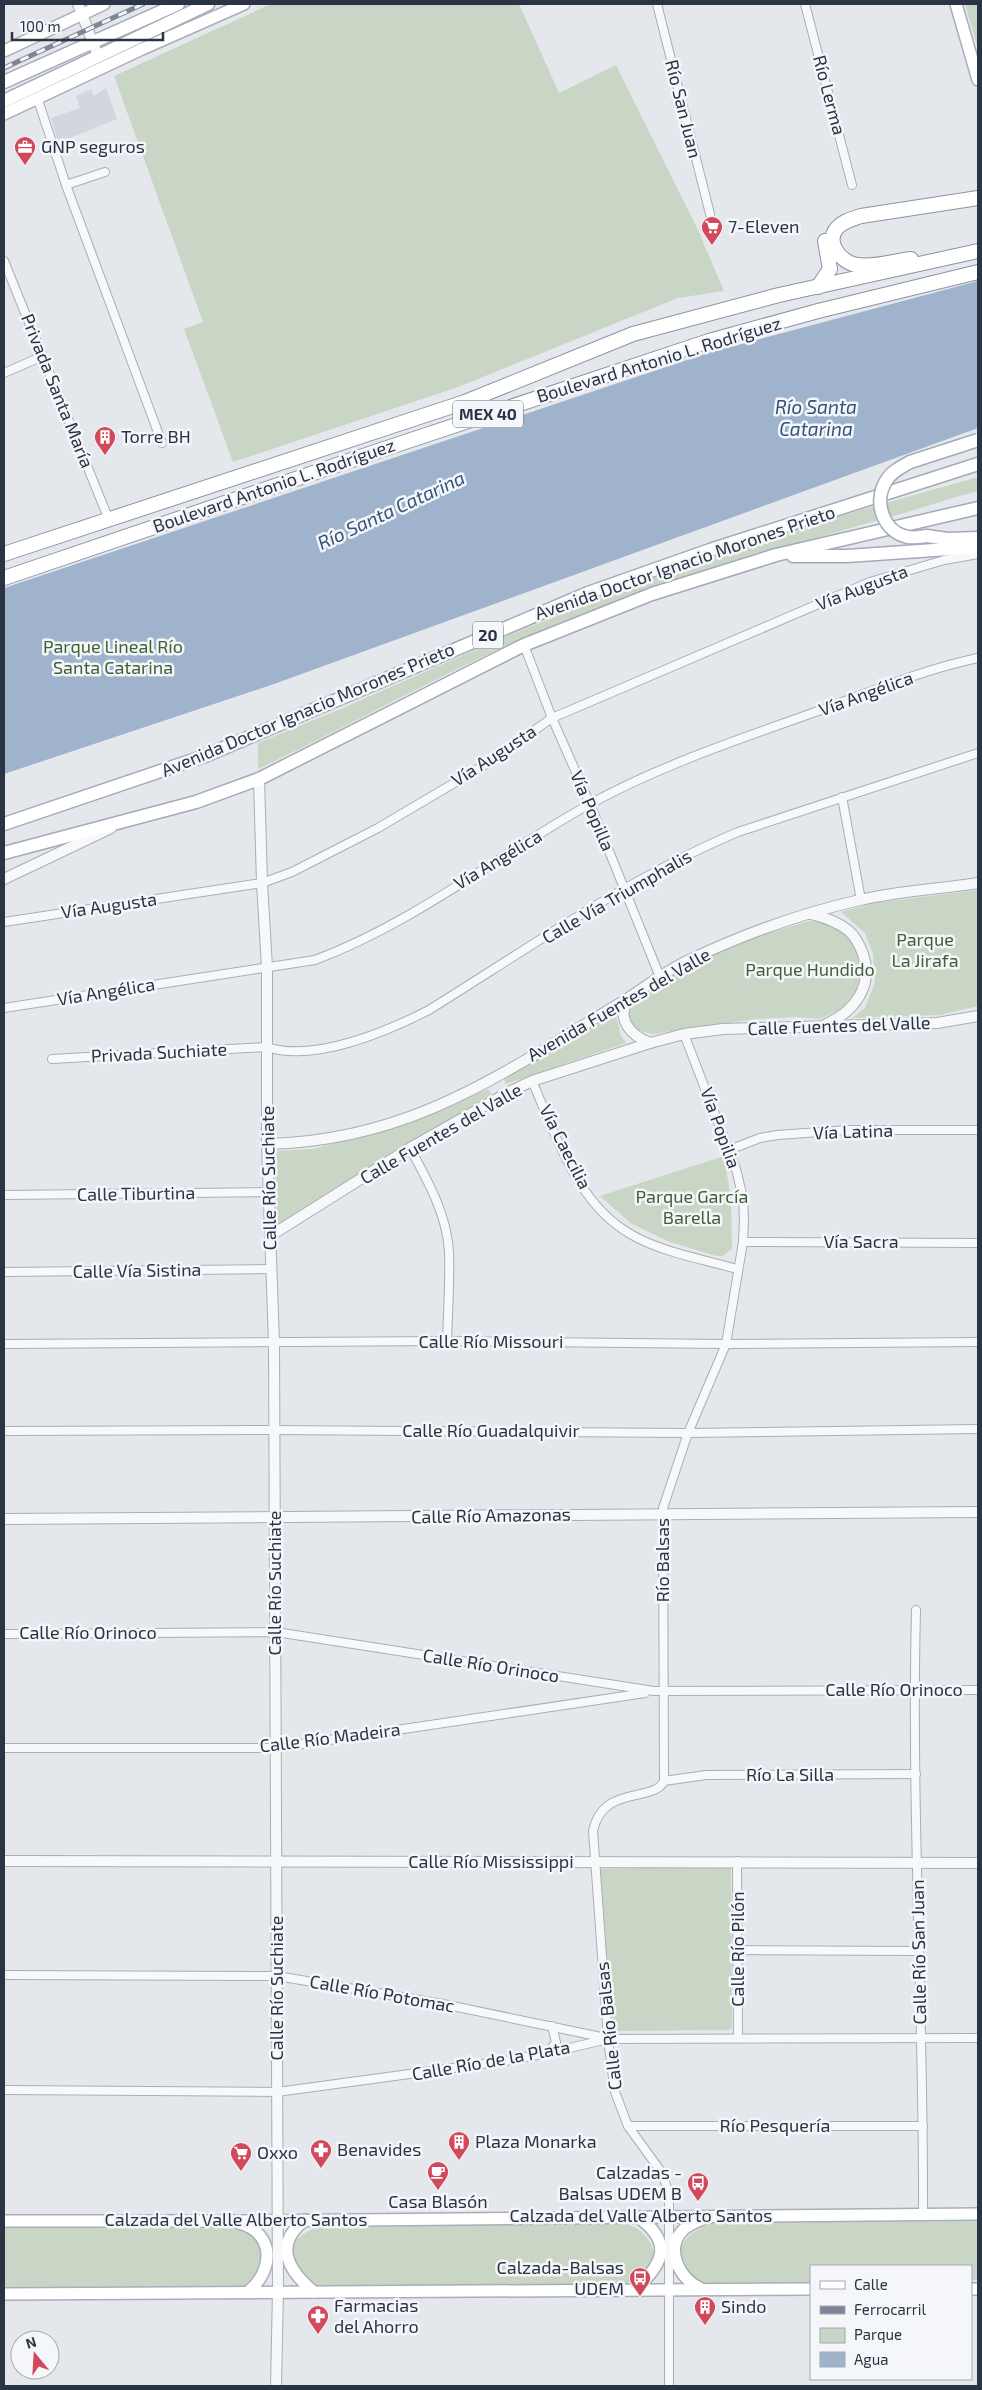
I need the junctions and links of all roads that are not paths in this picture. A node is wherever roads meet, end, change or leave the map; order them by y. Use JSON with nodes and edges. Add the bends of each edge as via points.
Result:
{"nodes":[{"id":1,"x":104,"y":4,"type":"edge"},
{"id":2,"x":178,"y":4,"type":"edge"},
{"id":3,"x":208,"y":4,"type":"edge"},
{"id":4,"x":244,"y":4,"type":"edge"},
{"id":5,"x":657,"y":4,"type":"edge"},
{"id":6,"x":805,"y":4,"type":"edge"},
{"id":7,"x":956,"y":4,"type":"edge"},
{"id":8,"x":80,"y":9,"type":"edge"},
{"id":9,"x":92,"y":42,"type":"junction"},
{"id":10,"x":4,"y":51,"type":"edge"},
{"id":11,"x":98,"y":56,"type":"junction"},
{"id":12,"x":978,"y":80,"type":"edge"},
{"id":13,"x":4,"y":82,"type":"edge"},
{"id":14,"x":38,"y":100,"type":"junction"},
{"id":15,"x":4,"y":101,"type":"edge"},
{"id":16,"x":4,"y":114,"type":"edge"},
{"id":17,"x":105,"y":172,"type":"dead end"},
{"id":18,"x":66,"y":185,"type":"junction"},
{"id":19,"x":852,"y":185,"type":"dead end"},
{"id":20,"x":978,"y":193,"type":"edge"},
{"id":21,"x":978,"y":198,"type":"edge"},
{"id":22,"x":710,"y":214,"type":"dead end"},
{"id":23,"x":978,"y":251,"type":"edge"},
{"id":24,"x":954,"y":257,"type":"junction"},
{"id":25,"x":4,"y":262,"type":"edge"},
{"id":26,"x":978,"y":272,"type":"edge"},
{"id":27,"x":818,"y":287,"type":"junction"},
{"id":28,"x":43,"y":356,"type":"junction"},
{"id":29,"x":4,"y":373,"type":"edge"},
{"id":30,"x":978,"y":440,"type":"edge"},
{"id":31,"x":162,"y":443,"type":"dead end"},
{"id":32,"x":978,"y":464,"type":"edge"},
{"id":33,"x":978,"y":499,"type":"edge"},
{"id":34,"x":978,"y":508,"type":"edge"},
{"id":35,"x":109,"y":520,"type":"junction"},
{"id":36,"x":929,"y":520,"type":"junction"},
{"id":37,"x":978,"y":529,"type":"edge"},
{"id":38,"x":927,"y":536,"type":"junction"},
{"id":39,"x":978,"y":538,"type":"edge"},
{"id":40,"x":978,"y":547,"type":"edge"},
{"id":41,"x":4,"y":554,"type":"edge"},
{"id":42,"x":978,"y":554,"type":"edge"},
{"id":43,"x":776,"y":555,"type":"junction"},
{"id":44,"x":4,"y":578,"type":"edge"},
{"id":45,"x":524,"y":645,"type":"junction"},
{"id":46,"x":978,"y":658,"type":"edge"},
{"id":47,"x":552,"y":718,"type":"junction"},
{"id":48,"x":978,"y":753,"type":"edge"},
{"id":49,"x":259,"y":779,"type":"junction"},
{"id":50,"x":842,"y":798,"type":"junction"},
{"id":51,"x":590,"y":804,"type":"junction"},
{"id":52,"x":124,"y":822,"type":"junction"},
{"id":53,"x":4,"y":824,"type":"edge"},
{"id":54,"x":4,"y":853,"type":"edge"},
{"id":55,"x":4,"y":879,"type":"edge"},
{"id":56,"x":262,"y":883,"type":"junction"},
{"id":57,"x":978,"y":883,"type":"edge"},
{"id":58,"x":623,"y":890,"type":"junction"},
{"id":59,"x":861,"y":900,"type":"junction"},
{"id":60,"x":811,"y":914,"type":"junction"},
{"id":61,"x":4,"y":922,"type":"edge"},
{"id":62,"x":267,"y":967,"type":"junction"},
{"id":63,"x":660,"y":977,"type":"junction"},
{"id":64,"x":627,"y":999,"type":"junction"},
{"id":65,"x":4,"y":1008,"type":"edge"},
{"id":66,"x":978,"y":1016,"type":"edge"},
{"id":67,"x":820,"y":1026,"type":"junction"},
{"id":68,"x":684,"y":1034,"type":"junction"},
{"id":69,"x":650,"y":1043,"type":"junction"},
{"id":70,"x":267,"y":1047,"type":"junction"},
{"id":71,"x":52,"y":1059,"type":"dead end"},
{"id":72,"x":499,"y":1076,"type":"junction"},
{"id":73,"x":532,"y":1081,"type":"junction"},
{"id":74,"x":509,"y":1092,"type":"junction"},
{"id":75,"x":978,"y":1130,"type":"edge"},
{"id":76,"x":267,"y":1144,"type":"junction"},
{"id":77,"x":410,"y":1148,"type":"junction"},
{"id":78,"x":729,"y":1150,"type":"junction"},
{"id":79,"x":268,"y":1192,"type":"junction"},
{"id":80,"x":4,"y":1195,"type":"edge"},
{"id":81,"x":270,"y":1236,"type":"junction"},
{"id":82,"x":743,"y":1242,"type":"junction"},
{"id":83,"x":978,"y":1242,"type":"edge"},
{"id":84,"x":271,"y":1269,"type":"junction"},
{"id":85,"x":737,"y":1269,"type":"junction"},
{"id":86,"x":4,"y":1272,"type":"edge"},
{"id":87,"x":447,"y":1341,"type":"junction"},
{"id":88,"x":978,"y":1342,"type":"edge"},
{"id":89,"x":274,"y":1343,"type":"junction"},
{"id":90,"x":4,"y":1344,"type":"edge"},
{"id":91,"x":726,"y":1344,"type":"junction"},
{"id":92,"x":978,"y":1429,"type":"edge"},
{"id":93,"x":274,"y":1430,"type":"junction"},
{"id":94,"x":4,"y":1431,"type":"edge"},
{"id":95,"x":688,"y":1433,"type":"junction"},
{"id":96,"x":978,"y":1512,"type":"edge"},
{"id":97,"x":663,"y":1514,"type":"junction"},
{"id":98,"x":275,"y":1518,"type":"junction"},
{"id":99,"x":4,"y":1519,"type":"edge"},
{"id":100,"x":916,"y":1610,"type":"dead end"},
{"id":101,"x":276,"y":1632,"type":"junction"},
{"id":102,"x":4,"y":1634,"type":"edge"},
{"id":103,"x":914,"y":1690,"type":"junction"},
{"id":104,"x":978,"y":1690,"type":"edge"},
{"id":105,"x":654,"y":1691,"type":"junction"},
{"id":106,"x":664,"y":1692,"type":"junction"},
{"id":107,"x":4,"y":1748,"type":"edge"},
{"id":108,"x":276,"y":1748,"type":"junction"},
{"id":109,"x":916,"y":1774,"type":"junction"},
{"id":110,"x":663,"y":1783,"type":"junction"},
{"id":111,"x":4,"y":1861,"type":"edge"},
{"id":112,"x":737,"y":1861,"type":"junction"},
{"id":113,"x":277,"y":1862,"type":"junction"},
{"id":114,"x":594,"y":1862,"type":"junction"},
{"id":115,"x":918,"y":1863,"type":"junction"},
{"id":116,"x":978,"y":1863,"type":"edge"},
{"id":117,"x":738,"y":1950,"type":"junction"},
{"id":118,"x":918,"y":1950,"type":"junction"},
{"id":119,"x":4,"y":1975,"type":"edge"},
{"id":120,"x":277,"y":1976,"type":"junction"},
{"id":121,"x":552,"y":2026,"type":"junction"},
{"id":122,"x":920,"y":2037,"type":"junction"},
{"id":123,"x":738,"y":2038,"type":"junction"},
{"id":124,"x":978,"y":2038,"type":"edge"},
{"id":125,"x":608,"y":2039,"type":"junction"},
{"id":126,"x":548,"y":2053,"type":"junction"},
{"id":127,"x":4,"y":2090,"type":"edge"},
{"id":128,"x":277,"y":2092,"type":"junction"},
{"id":129,"x":628,"y":2126,"type":"junction"},
{"id":130,"x":923,"y":2126,"type":"junction"},
{"id":131,"x":923,"y":2214,"type":"junction"},
{"id":132,"x":978,"y":2214,"type":"edge"},
{"id":133,"x":637,"y":2216,"type":"junction"},
{"id":134,"x":712,"y":2216,"type":"junction"},
{"id":135,"x":669,"y":2217,"type":"junction"},
{"id":136,"x":277,"y":2220,"type":"junction"},
{"id":137,"x":305,"y":2220,"type":"junction"},
{"id":138,"x":4,"y":2221,"type":"edge"},
{"id":139,"x":232,"y":2221,"type":"junction"},
{"id":140,"x":635,"y":2289,"type":"junction"},
{"id":141,"x":810,"y":2289,"type":"edge"},
{"id":142,"x":668,"y":2290,"type":"junction"},
{"id":143,"x":703,"y":2290,"type":"junction"},
{"id":144,"x":248,"y":2291,"type":"junction"},
{"id":145,"x":278,"y":2291,"type":"junction"},
{"id":146,"x":314,"y":2292,"type":"junction"},
{"id":147,"x":4,"y":2294,"type":"edge"},
{"id":148,"x":276,"y":2386,"type":"edge"},
{"id":149,"x":669,"y":2386,"type":"edge"}],
"edges":[{"from":1,"to":8,"type":"main road"},
{"from":2,"to":9,"type":"main road"},
{"from":3,"to":11,"type":"main road"},
{"from":4,"to":14,"type":"main road"},
{"from":5,"to":22,"type":"street","name":"Río San Juan"},
{"from":6,"to":19,"type":"street","name":"Río Lerma"},
{"from":7,"to":12,"type":"main road"},
{"from":8,"to":9,"type":"street"},
{"from":8,"to":10,"type":"main road"},
{"from":9,"to":11,"type":"street"},
{"from":9,"to":13,"type":"main road"},
{"from":11,"to":15,"type":"main road"},
{"from":14,"to":16,"type":"main road"},
{"from":14,"to":18,"type":"street"},
{"from":17,"to":18,"type":"street"},
{"from":18,"to":31,"type":"street"},
{"from":20,"to":27,"type":"highway","via":[[857,210],[838,217],[826,236],[829,273]]},
{"from":21,"to":24,"type":"highway","via":[[861,216],[843,223],[832,238],[839,255],[856,265]]},
{"from":23,"to":24,"type":"highway","name":"Boulevard Antonio L. Rodríguez","number":"MEX 40"},
{"from":24,"to":27,"type":"highway","name":"Boulevard Antonio L. Rodríguez","number":"MEX 40"},
{"from":25,"to":28,"type":"street","name":"Privada Santa María"},
{"from":26,"to":44,"type":"highway","name":"Boulevard Antonio L. Rodríguez","number":"MEX 40","via":[[709,341]]},
{"from":27,"to":35,"type":"highway","name":"Boulevard Antonio L. Rodríguez","number":"MEX 40","via":[[633,334],[465,402]]},
{"from":28,"to":29,"type":"street"},
{"from":28,"to":35,"type":"street","name":"Privada Santa María"},
{"from":30,"to":38,"type":"main road","bridge":true,"via":[[910,462],[886,481],[880,494],[880,506],[888,524],[907,537]]},
{"from":32,"to":53,"type":"main road","name":"Avenida Doctor Ignacio Morones Prieto","number":"20","via":[[710,550],[588,593],[205,756]]},
{"from":33,"to":36,"type":"main road"},
{"from":34,"to":36,"type":"main road","name":"Avenida Doctor Ignacio Morones Prieto","number":"20"},
{"from":35,"to":41,"type":"highway","name":"Boulevard Antonio L. Rodríguez","number":"MEX 40"},
{"from":36,"to":43,"type":"main road","name":"Avenida Doctor Ignacio Morones Prieto","number":"20"},
{"from":37,"to":38,"type":"main road"},
{"from":38,"to":39,"type":"main road","via":[[947,540]]},
{"from":40,"to":43,"type":"main road","via":[[847,556]]},
{"from":42,"to":47,"type":"street","name":"Vía Augusta","via":[[935,562],[870,582]]},
{"from":43,"to":45,"type":"main road","name":"Avenida Doctor Ignacio Morones Prieto","number":"20","via":[[652,594]]},
{"from":45,"to":47,"type":"street","name":"Vía Popilla"},
{"from":45,"to":49,"type":"main road","name":"Avenida Doctor Ignacio Morones Prieto","number":"20"},
{"from":46,"to":51,"type":"street","name":"Vía Angélica","via":[[884,687],[696,756]]},
{"from":47,"to":51,"type":"street","name":"Vía Popilla"},
{"from":47,"to":56,"type":"street","name":"Vía Augusta","via":[[482,766],[378,828],[292,872]]},
{"from":48,"to":50,"type":"street","name":"Calle Vía Triumphalis"},
{"from":49,"to":52,"type":"main road","name":"Avenida Doctor Ignacio Morones Prieto","number":"20","via":[[196,802]]},
{"from":49,"to":56,"type":"street","name":"Calle Río Suchiate"},
{"from":50,"to":58,"type":"street","name":"Calle Vía Triumphalis","via":[[705,846]]},
{"from":50,"to":59,"type":"street"},
{"from":51,"to":58,"type":"street","name":"Vía Popilla"},
{"from":51,"to":62,"type":"street","name":"Vía Angélica","via":[[417,910],[365,938],[315,960]]},
{"from":52,"to":54,"type":"main road","name":"Avenida Doctor Ignacio Morones Prieto","number":"20"},
{"from":52,"to":55,"type":"street"},
{"from":56,"to":61,"type":"street","name":"Vía Augusta"},
{"from":56,"to":62,"type":"street","name":"Calle Río Suchiate"},
{"from":57,"to":59,"type":"street","name":"Avenida Fuentes del Valle"},
{"from":58,"to":63,"type":"street","name":"Vía Popilla"},
{"from":58,"to":70,"type":"street","name":"Calle Vía Triumphalis","via":[[401,1024],[324,1048],[279,1051]]},
{"from":59,"to":60,"type":"street","name":"Avenida Fuentes del Valle"},
{"from":60,"to":63,"type":"street","name":"Avenida Fuentes del Valle","via":[[726,944]]},
{"from":60,"to":67,"type":"street","via":[[829,919],[851,933],[860,947],[866,969],[861,995],[838,1018]]},
{"from":62,"to":65,"type":"street","name":"Vía Angélica"},
{"from":62,"to":70,"type":"street","name":"Calle Río Suchiate"},
{"from":63,"to":64,"type":"street","name":"Avenida Fuentes del Valle"},
{"from":64,"to":69,"type":"street","via":[[623,1014],[628,1029],[639,1039]]},
{"from":64,"to":72,"type":"street","name":"Avenida Fuentes del Valle"},
{"from":66,"to":67,"type":"street","name":"Calle Fuentes del Valle","via":[[937,1024]]},
{"from":67,"to":68,"type":"street","name":"Calle Fuentes del Valle","via":[[724,1029]]},
{"from":68,"to":69,"type":"street","name":"Calle Fuentes del Valle"},
{"from":68,"to":78,"type":"street","name":"Vía Popilia"},
{"from":69,"to":73,"type":"street","name":"Calle Fuentes del Valle"},
{"from":70,"to":71,"type":"street","name":"Privada Suchiate"},
{"from":70,"to":76,"type":"street","name":"Calle Río Suchiate"},
{"from":72,"to":74,"type":"street","via":[[500,1088]]},
{"from":72,"to":76,"type":"street","name":"Avenida Fuentes del Valle","via":[[436,1107],[377,1129],[331,1139]]},
{"from":73,"to":74,"type":"street","name":"Calle Fuentes del Valle"},
{"from":73,"to":85,"type":"street","name":"Vía Caecilia","via":[[571,1168],[601,1211],[616,1225],[649,1243]]},
{"from":74,"to":77,"type":"street","name":"Calle Fuentes del Valle"},
{"from":75,"to":78,"type":"street","name":"Vía Latina","via":[[848,1130],[777,1135]]},
{"from":76,"to":79,"type":"street","name":"Calle Río Suchiate"},
{"from":77,"to":81,"type":"street","name":"Calle Fuentes del Valle"},
{"from":77,"to":87,"type":"street","via":[[436,1200],[446,1232],[449,1251]]},
{"from":78,"to":82,"type":"street","name":"Vía Popilia","via":[[743,1198]]},
{"from":79,"to":80,"type":"street","name":"Calle Tiburtina"},
{"from":79,"to":81,"type":"street","name":"Calle Río Suchiate"},
{"from":81,"to":84,"type":"street","name":"Calle Río Suchiate"},
{"from":82,"to":83,"type":"street","name":"Vía Sacra"},
{"from":82,"to":85,"type":"street","name":"Vía Popilia"},
{"from":84,"to":86,"type":"street","name":"Calle Vía Sistina"},
{"from":84,"to":89,"type":"street","name":"Calle Río Suchiate"},
{"from":85,"to":91,"type":"street","name":"Vía Popilia"},
{"from":87,"to":89,"type":"street","name":"Calle Río Missouri"},
{"from":87,"to":91,"type":"street","name":"Calle Río Missouri"},
{"from":88,"to":91,"type":"street","name":"Calle Río Missouri"},
{"from":89,"to":90,"type":"street","name":"Calle Río Missouri"},
{"from":89,"to":93,"type":"street","name":"Calle Río Suchiate"},
{"from":91,"to":95,"type":"street","name":"Río Balsas"},
{"from":92,"to":95,"type":"street","name":"Calle Río Guadalquivir"},
{"from":93,"to":94,"type":"street","name":"Calle Río Guadalquivir"},
{"from":93,"to":95,"type":"street","name":"Calle Río Guadalquivir"},
{"from":93,"to":98,"type":"street","name":"Calle Río Suchiate"},
{"from":95,"to":97,"type":"street","name":"Río Balsas"},
{"from":96,"to":97,"type":"street","name":"Calle Río Amazonas"},
{"from":97,"to":98,"type":"street","name":"Calle Río Amazonas"},
{"from":97,"to":106,"type":"street","name":"Río Balsas"},
{"from":98,"to":99,"type":"street","name":"Calle Río Amazonas"},
{"from":98,"to":101,"type":"street","name":"Calle Río Suchiate"},
{"from":100,"to":103,"type":"street","name":"Calle Río San Juan"},
{"from":101,"to":102,"type":"street","name":"Calle Río Orinoco"},
{"from":101,"to":105,"type":"street","name":"Calle Río Orinoco"},
{"from":101,"to":108,"type":"street","name":"Calle Río Suchiate"},
{"from":103,"to":104,"type":"street","name":"Calle Río Orinoco"},
{"from":103,"to":106,"type":"street","name":"Calle Río Orinoco"},
{"from":103,"to":109,"type":"street","name":"Calle Río San Juan"},
{"from":105,"to":106,"type":"street","name":"Calle Río Orinoco"},
{"from":105,"to":108,"type":"street","name":"Calle Río Madeira"},
{"from":106,"to":110,"type":"street","name":"Río Balsas"},
{"from":107,"to":108,"type":"street","name":"Calle Río Madeira"},
{"from":108,"to":113,"type":"street","name":"Calle Río Suchiate"},
{"from":109,"to":110,"type":"street","name":"Río La Silla","via":[[706,1775]]},
{"from":109,"to":115,"type":"street","name":"Calle Río San Juan"},
{"from":110,"to":114,"type":"street","name":"Calle Río Balsas","via":[[606,1806],[592,1832]]},
{"from":111,"to":113,"type":"street","name":"Calle Río Mississippi"},
{"from":112,"to":114,"type":"street","name":"Calle Río Mississippi"},
{"from":112,"to":115,"type":"street","name":"Calle Río Mississippi"},
{"from":112,"to":117,"type":"street","name":"Calle Río Pilón"},
{"from":113,"to":114,"type":"street","name":"Calle Río Mississippi"},
{"from":113,"to":120,"type":"street","name":"Calle Río Suchiate"},
{"from":114,"to":125,"type":"street","name":"Calle Río Balsas"},
{"from":115,"to":116,"type":"street","name":"Calle Río Mississippi"},
{"from":115,"to":118,"type":"street","name":"Calle Río San Juan"},
{"from":117,"to":118,"type":"street"},
{"from":117,"to":123,"type":"street","name":"Calle Río Pilón"},
{"from":118,"to":122,"type":"street","name":"Calle Río San Juan"},
{"from":119,"to":120,"type":"street","name":"Calle Río Potomac"},
{"from":120,"to":121,"type":"street","name":"Calle Río Potomac"},
{"from":120,"to":128,"type":"street","name":"Calle Río Suchiate"},
{"from":121,"to":125,"type":"street","name":"Calle Río Potomac"},
{"from":121,"to":126,"type":"street","via":[[556,2042]]},
{"from":122,"to":123,"type":"street","name":"Calle Río de la Plata"},
{"from":122,"to":124,"type":"street","name":"Calle Río de la Plata"},
{"from":122,"to":130,"type":"street","name":"Calle Río San Juan"},
{"from":123,"to":125,"type":"street","name":"Calle Río de la Plata"},
{"from":125,"to":126,"type":"street","name":"Calle Río de la Plata"},
{"from":125,"to":129,"type":"street","name":"Calle Río Balsas","via":[[616,2092]]},
{"from":126,"to":128,"type":"street","name":"Calle Río de la Plata"},
{"from":127,"to":128,"type":"street","name":"Calle Río de la Plata"},
{"from":128,"to":136,"type":"street","name":"Calle Río Suchiate"},
{"from":129,"to":130,"type":"street","name":"Río Pesquería"},
{"from":129,"to":135,"type":"street","name":"Calle Río Balsas","via":[[662,2173],[669,2194]]},
{"from":130,"to":131,"type":"street","name":"Calle Río San Juan"},
{"from":131,"to":132,"type":"main road","name":"Calzada del Valle Alberto Santos"},
{"from":131,"to":134,"type":"main road","name":"Calzada del Valle Alberto Santos"},
{"from":133,"to":135,"type":"main road","name":"Calzada del Valle Alberto Santos"},
{"from":133,"to":137,"type":"main road","name":"Calzada del Valle Alberto Santos"},
{"from":133,"to":140,"type":"main road","via":[[655,2232],[660,2254],[658,2266]]},
{"from":134,"to":135,"type":"main road","name":"Calzada del Valle Alberto Santos"},
{"from":134,"to":143,"type":"main road","via":[[684,2230],[674,2247],[683,2276],[690,2284]]},
{"from":135,"to":142,"type":"street","name":"Calle Río Balsas"},
{"from":136,"to":137,"type":"main road","name":"Calzada del Valle Alberto Santos"},
{"from":136,"to":139,"type":"main road","name":"Calzada del Valle Alberto Santos"},
{"from":136,"to":145,"type":"street","name":"Calle Río Suchiate"},
{"from":137,"to":146,"type":"main road","via":[[294,2228],[288,2238],[288,2254],[299,2280]]},
{"from":138,"to":139,"type":"main road","name":"Calzada del Valle Alberto Santos"},
{"from":139,"to":144,"type":"main road","via":[[256,2231],[268,2255],[262,2278]]},
{"from":140,"to":142,"type":"main road"},
{"from":140,"to":146,"type":"main road"},
{"from":141,"to":143,"type":"main road"},
{"from":142,"to":143,"type":"main road"},
{"from":142,"to":149,"type":"street","name":"Calle Río Balsas"},
{"from":144,"to":145,"type":"main road"},
{"from":144,"to":147,"type":"main road"},
{"from":145,"to":146,"type":"main road"},
{"from":145,"to":148,"type":"street","name":"Calle Río Suchiate"}]}
